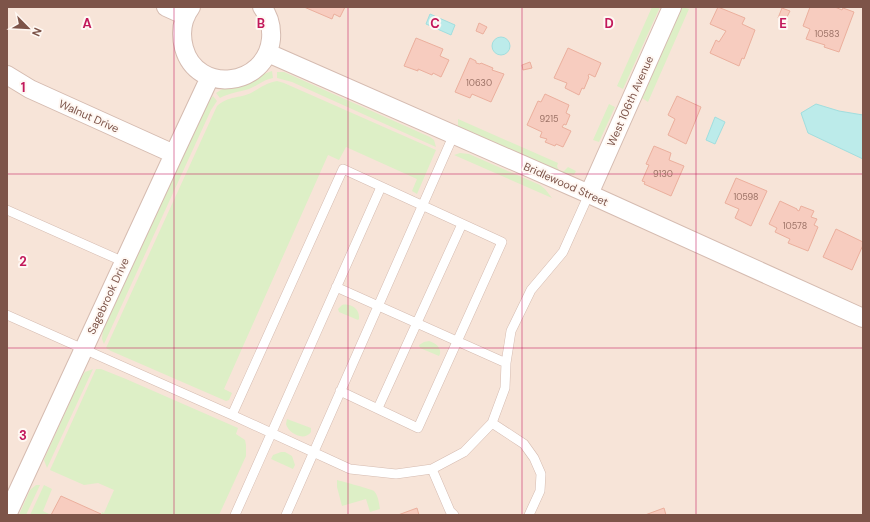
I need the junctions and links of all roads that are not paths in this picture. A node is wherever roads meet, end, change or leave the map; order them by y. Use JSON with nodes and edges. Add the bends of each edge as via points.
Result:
{"nodes":[{"id":1,"x":166,"y":7,"type":"edge"},
{"id":2,"x":262,"y":7,"type":"edge"},
{"id":3,"x":672,"y":7,"type":"edge"},
{"id":4,"x":188,"y":11,"type":"edge"},
{"id":5,"x":268,"y":52,"type":"junction"},
{"id":6,"x":7,"y":75,"type":"edge"},
{"id":7,"x":210,"y":77,"type":"junction"},
{"id":8,"x":454,"y":134,"type":"junction"},
{"id":9,"x":174,"y":154,"type":"junction"},
{"id":10,"x":381,"y":187,"type":"junction"},
{"id":11,"x":588,"y":194,"type":"junction"},
{"id":12,"x":422,"y":206,"type":"junction"},
{"id":13,"x":7,"y":210,"type":"edge"},
{"id":14,"x":462,"y":224,"type":"junction"},
{"id":15,"x":124,"y":262,"type":"junction"},
{"id":16,"x":336,"y":287,"type":"junction"},
{"id":17,"x":378,"y":306,"type":"junction"},
{"id":18,"x":7,"y":315,"type":"edge"},
{"id":19,"x":863,"y":318,"type":"edge"},
{"id":20,"x":417,"y":323,"type":"junction"},
{"id":21,"x":458,"y":341,"type":"junction"},
{"id":22,"x":84,"y":350,"type":"junction"},
{"id":23,"x":506,"y":363,"type":"junction"},
{"id":24,"x":340,"y":391,"type":"junction"},
{"id":25,"x":378,"y":408,"type":"junction"},
{"id":26,"x":232,"y":415,"type":"junction"},
{"id":27,"x":492,"y":423,"type":"junction"},
{"id":28,"x":271,"y":432,"type":"junction"},
{"id":29,"x":313,"y":453,"type":"junction"},
{"id":30,"x":432,"y":469,"type":"junction"},
{"id":31,"x":9,"y":504,"type":"edge"},
{"id":32,"x":235,"y":515,"type":"edge"},
{"id":33,"x":286,"y":515,"type":"edge"},
{"id":34,"x":454,"y":515,"type":"edge"},
{"id":35,"x":529,"y":515,"type":"edge"}],
"edges":[{"from":1,"to":4,"type":"street"},
{"from":2,"to":5,"type":"street","via":[[269,19],[271,30]]},
{"from":3,"to":11,"type":"street","name":"West 106th Avenue"},
{"from":4,"to":7,"type":"street","via":[[183,21],[182,34],[185,52],[195,67]]},
{"from":5,"to":7,"type":"street","via":[[258,67],[244,76],[227,80]]},
{"from":5,"to":8,"type":"street","name":"Bridlewood Street"},
{"from":6,"to":9,"type":"street","name":"Walnut Drive","via":[[30,89]]},
{"from":7,"to":9,"type":"street","name":"Sagebrook Drive"},
{"from":8,"to":11,"type":"street","name":"Bridlewood Street"},
{"from":8,"to":12,"type":"lane"},
{"from":9,"to":15,"type":"street","name":"Sagebrook Drive"},
{"from":10,"to":12,"type":"lane"},
{"from":10,"to":16,"type":"lane"},
{"from":10,"to":26,"type":"lane","via":[[343,169]]},
{"from":11,"to":19,"type":"street","name":"Bridlewood Street"},
{"from":11,"to":23,"type":"lane","via":[[563,252],[531,290],[511,331]]},
{"from":12,"to":14,"type":"lane"},
{"from":12,"to":17,"type":"lane"},
{"from":13,"to":15,"type":"lane"},
{"from":14,"to":20,"type":"lane"},
{"from":14,"to":21,"type":"lane","via":[[502,242]]},
{"from":15,"to":22,"type":"street","name":"Sagebrook Drive"},
{"from":16,"to":17,"type":"lane"},
{"from":16,"to":28,"type":"lane"},
{"from":17,"to":20,"type":"lane"},
{"from":17,"to":24,"type":"lane"},
{"from":18,"to":22,"type":"lane"},
{"from":20,"to":21,"type":"lane"},
{"from":20,"to":25,"type":"lane"},
{"from":21,"to":23,"type":"lane"},
{"from":21,"to":25,"type":"lane","via":[[418,428]]},
{"from":22,"to":26,"type":"lane"},
{"from":22,"to":31,"type":"street","name":"Sagebrook Drive"},
{"from":23,"to":27,"type":"lane","via":[[504,388]]},
{"from":24,"to":25,"type":"lane"},
{"from":24,"to":29,"type":"lane"},
{"from":26,"to":28,"type":"lane"},
{"from":27,"to":30,"type":"lane","via":[[464,452]]},
{"from":27,"to":35,"type":"lane","via":[[524,444],[541,474],[540,491]]},
{"from":28,"to":29,"type":"lane"},
{"from":28,"to":32,"type":"lane"},
{"from":29,"to":30,"type":"lane","via":[[350,469],[396,474]]},
{"from":29,"to":33,"type":"lane"},
{"from":30,"to":34,"type":"lane"}]}
